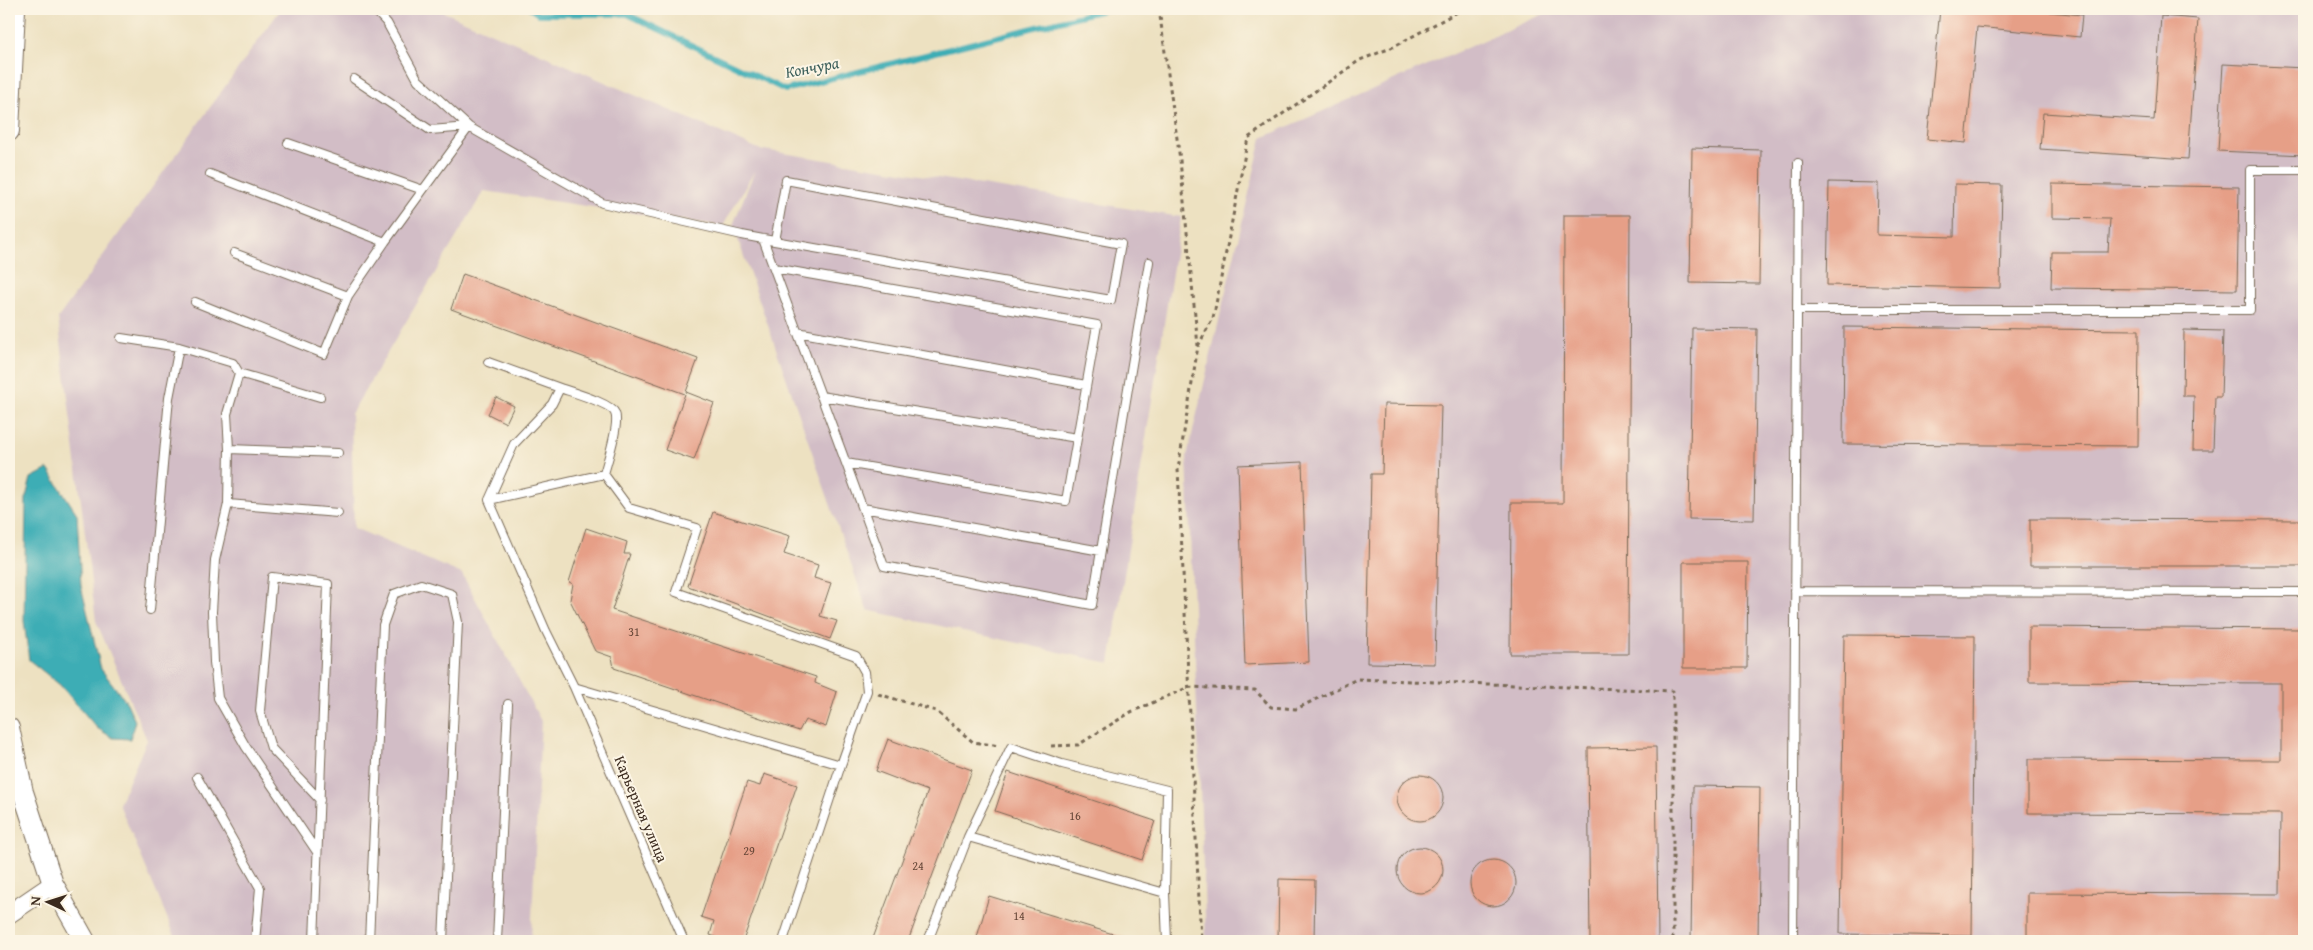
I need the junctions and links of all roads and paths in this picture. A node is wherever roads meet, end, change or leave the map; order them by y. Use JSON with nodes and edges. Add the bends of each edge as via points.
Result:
{"nodes":[{"id":1,"x":15,"y":9,"type":"edge"},
{"id":2,"x":374,"y":9,"type":"edge"},
{"id":3,"x":1159,"y":9,"type":"edge"},
{"id":4,"x":1463,"y":9,"type":"edge"},
{"id":5,"x":354,"y":79,"type":"dead end"},
{"id":6,"x":469,"y":127,"type":"junction"},
{"id":7,"x":9,"y":132,"type":"edge"},
{"id":8,"x":288,"y":143,"type":"dead end"},
{"id":9,"x":1798,"y":162,"type":"dead end"},
{"id":10,"x":2304,"y":170,"type":"edge"},
{"id":11,"x":210,"y":174,"type":"dead end"},
{"id":12,"x":423,"y":190,"type":"junction"},
{"id":13,"x":763,"y":239,"type":"junction"},
{"id":14,"x":775,"y":241,"type":"junction"},
{"id":15,"x":384,"y":242,"type":"junction"},
{"id":16,"x":234,"y":253,"type":"dead end"},
{"id":17,"x":1149,"y":262,"type":"dead end"},
{"id":18,"x":774,"y":268,"type":"junction"},
{"id":19,"x":348,"y":296,"type":"junction"},
{"id":20,"x":195,"y":302,"type":"dead end"},
{"id":21,"x":1797,"y":310,"type":"junction"},
{"id":22,"x":798,"y":332,"type":"junction"},
{"id":23,"x":121,"y":338,"type":"dead end"},
{"id":24,"x":1198,"y":346,"type":"junction"},
{"id":25,"x":180,"y":347,"type":"junction"},
{"id":26,"x":488,"y":362,"type":"dead end"},
{"id":27,"x":239,"y":373,"type":"junction"},
{"id":28,"x":1086,"y":385,"type":"junction"},
{"id":29,"x":560,"y":388,"type":"junction"},
{"id":30,"x":320,"y":396,"type":"dead end"},
{"id":31,"x":821,"y":396,"type":"junction"},
{"id":32,"x":1077,"y":438,"type":"junction"},
{"id":33,"x":229,"y":449,"type":"junction"},
{"id":34,"x":338,"y":453,"type":"dead end"},
{"id":35,"x":846,"y":463,"type":"junction"},
{"id":36,"x":604,"y":474,"type":"junction"},
{"id":37,"x":489,"y":500,"type":"junction"},
{"id":38,"x":228,"y":504,"type":"junction"},
{"id":39,"x":863,"y":508,"type":"junction"},
{"id":40,"x":338,"y":513,"type":"dead end"},
{"id":41,"x":1101,"y":551,"type":"junction"},
{"id":42,"x":1795,"y":591,"type":"junction"},
{"id":43,"x":2304,"y":592,"type":"edge"},
{"id":44,"x":150,"y":610,"type":"dead end"},
{"id":45,"x":574,"y":687,"type":"junction"},
{"id":46,"x":1189,"y":687,"type":"junction"},
{"id":47,"x":867,"y":691,"type":"junction"},
{"id":48,"x":508,"y":704,"type":"dead end"},
{"id":49,"x":9,"y":728,"type":"edge"},
{"id":50,"x":1049,"y":746,"type":"dead end"},
{"id":51,"x":1011,"y":748,"type":"junction"},
{"id":52,"x":841,"y":765,"type":"junction"},
{"id":53,"x":198,"y":777,"type":"dead end"},
{"id":54,"x":320,"y":800,"type":"junction"},
{"id":55,"x":968,"y":837,"type":"junction"},
{"id":56,"x":318,"y":852,"type":"junction"},
{"id":57,"x":53,"y":884,"type":"junction"},
{"id":58,"x":1165,"y":893,"type":"junction"},
{"id":59,"x":9,"y":914,"type":"edge"},
{"id":60,"x":84,"y":941,"type":"edge"},
{"id":61,"x":255,"y":941,"type":"edge"},
{"id":62,"x":314,"y":941,"type":"edge"},
{"id":63,"x":369,"y":941,"type":"edge"},
{"id":64,"x":443,"y":941,"type":"edge"},
{"id":65,"x":496,"y":941,"type":"edge"},
{"id":66,"x":684,"y":941,"type":"edge"},
{"id":67,"x":783,"y":941,"type":"edge"},
{"id":68,"x":928,"y":941,"type":"edge"},
{"id":69,"x":1167,"y":941,"type":"edge"},
{"id":70,"x":1201,"y":941,"type":"edge"},
{"id":71,"x":1673,"y":941,"type":"edge"},
{"id":72,"x":1793,"y":941,"type":"edge"}],
"edges":[{"from":1,"to":7,"type":"main road"},
{"from":2,"to":6,"type":"lane","via":[[387,23],[418,80]]},
{"from":3,"to":24,"type":"path","via":[[1180,160]]},
{"from":4,"to":24,"type":"path","via":[[1391,48],[1360,60],[1248,138],[1216,309]]},
{"from":5,"to":6,"type":"lane","via":[[430,130]]},
{"from":6,"to":12,"type":"lane"},
{"from":6,"to":13,"type":"lane","via":[[602,203]]},
{"from":8,"to":12,"type":"lane"},
{"from":9,"to":21,"type":"lane"},
{"from":10,"to":21,"type":"lane","via":[[2250,170],[2250,310]]},
{"from":11,"to":15,"type":"lane"},
{"from":12,"to":15,"type":"lane"},
{"from":13,"to":14,"type":"lane"},
{"from":13,"to":18,"type":"lane"},
{"from":14,"to":14,"type":"lane","via":[[1111,300],[1121,244],[786,180]]},
{"from":15,"to":19,"type":"lane"},
{"from":16,"to":19,"type":"lane"},
{"from":17,"to":41,"type":"lane"},
{"from":18,"to":22,"type":"lane"},
{"from":18,"to":28,"type":"lane","via":[[1097,325]]},
{"from":19,"to":20,"type":"lane","via":[[324,354]]},
{"from":21,"to":42,"type":"lane"},
{"from":22,"to":28,"type":"lane"},
{"from":22,"to":31,"type":"lane"},
{"from":23,"to":25,"type":"lane"},
{"from":24,"to":46,"type":"path","via":[[1178,469]]},
{"from":25,"to":27,"type":"lane","via":[[233,363]]},
{"from":25,"to":44,"type":"lane","via":[[170,398]]},
{"from":26,"to":29,"type":"lane"},
{"from":27,"to":30,"type":"lane"},
{"from":27,"to":33,"type":"lane","via":[[227,414]]},
{"from":28,"to":32,"type":"lane"},
{"from":29,"to":36,"type":"lane","via":[[609,406],[615,413],[616,422]]},
{"from":29,"to":37,"type":"lane","via":[[552,404],[514,444]]},
{"from":31,"to":32,"type":"lane"},
{"from":31,"to":35,"type":"lane"},
{"from":32,"to":35,"type":"lane","via":[[1066,500]]},
{"from":33,"to":34,"type":"lane"},
{"from":33,"to":38,"type":"lane"},
{"from":35,"to":39,"type":"lane"},
{"from":36,"to":37,"type":"lane"},
{"from":36,"to":47,"type":"lane","via":[[629,508],[697,528],[676,592],[856,656],[865,672]]},
{"from":37,"to":45,"type":"lane","name":"Карьерная улица"},
{"from":38,"to":40,"type":"lane"},
{"from":38,"to":56,"type":"lane","via":[[215,560],[212,612],[218,698],[246,747]]},
{"from":39,"to":41,"type":"lane"},
{"from":39,"to":41,"type":"lane","via":[[884,566],[1092,605]]},
{"from":42,"to":43,"type":"lane"},
{"from":42,"to":72,"type":"lane"},
{"from":45,"to":52,"type":"lane"},
{"from":45,"to":66,"type":"lane","name":"Карьерная улица"},
{"from":46,"to":50,"type":"path","via":[[1131,712],[1078,745]]},
{"from":46,"to":70,"type":"path"},
{"from":46,"to":71,"type":"path","via":[[1255,690],[1271,707],[1296,709],[1357,679],[1673,690]]},
{"from":47,"to":51,"type":"path","via":[[936,711],[973,742]]},
{"from":47,"to":52,"type":"lane"},
{"from":48,"to":65,"type":"lane"},
{"from":49,"to":57,"type":"main road","via":[[23,792]]},
{"from":51,"to":55,"type":"lane"},
{"from":51,"to":58,"type":"lane","via":[[1167,790]]},
{"from":52,"to":67,"type":"lane"},
{"from":53,"to":61,"type":"lane","via":[[260,888]]},
{"from":54,"to":54,"type":"lane","via":[[328,584],[272,577],[260,710],[271,748]]},
{"from":54,"to":56,"type":"lane"},
{"from":55,"to":58,"type":"lane"},
{"from":55,"to":68,"type":"lane"},
{"from":56,"to":62,"type":"lane"},
{"from":57,"to":59,"type":"street"},
{"from":57,"to":60,"type":"main road"},
{"from":58,"to":69,"type":"lane"},
{"from":63,"to":64,"type":"lane","via":[[383,625],[394,594],[421,584],[452,594],[458,622]]}]}
